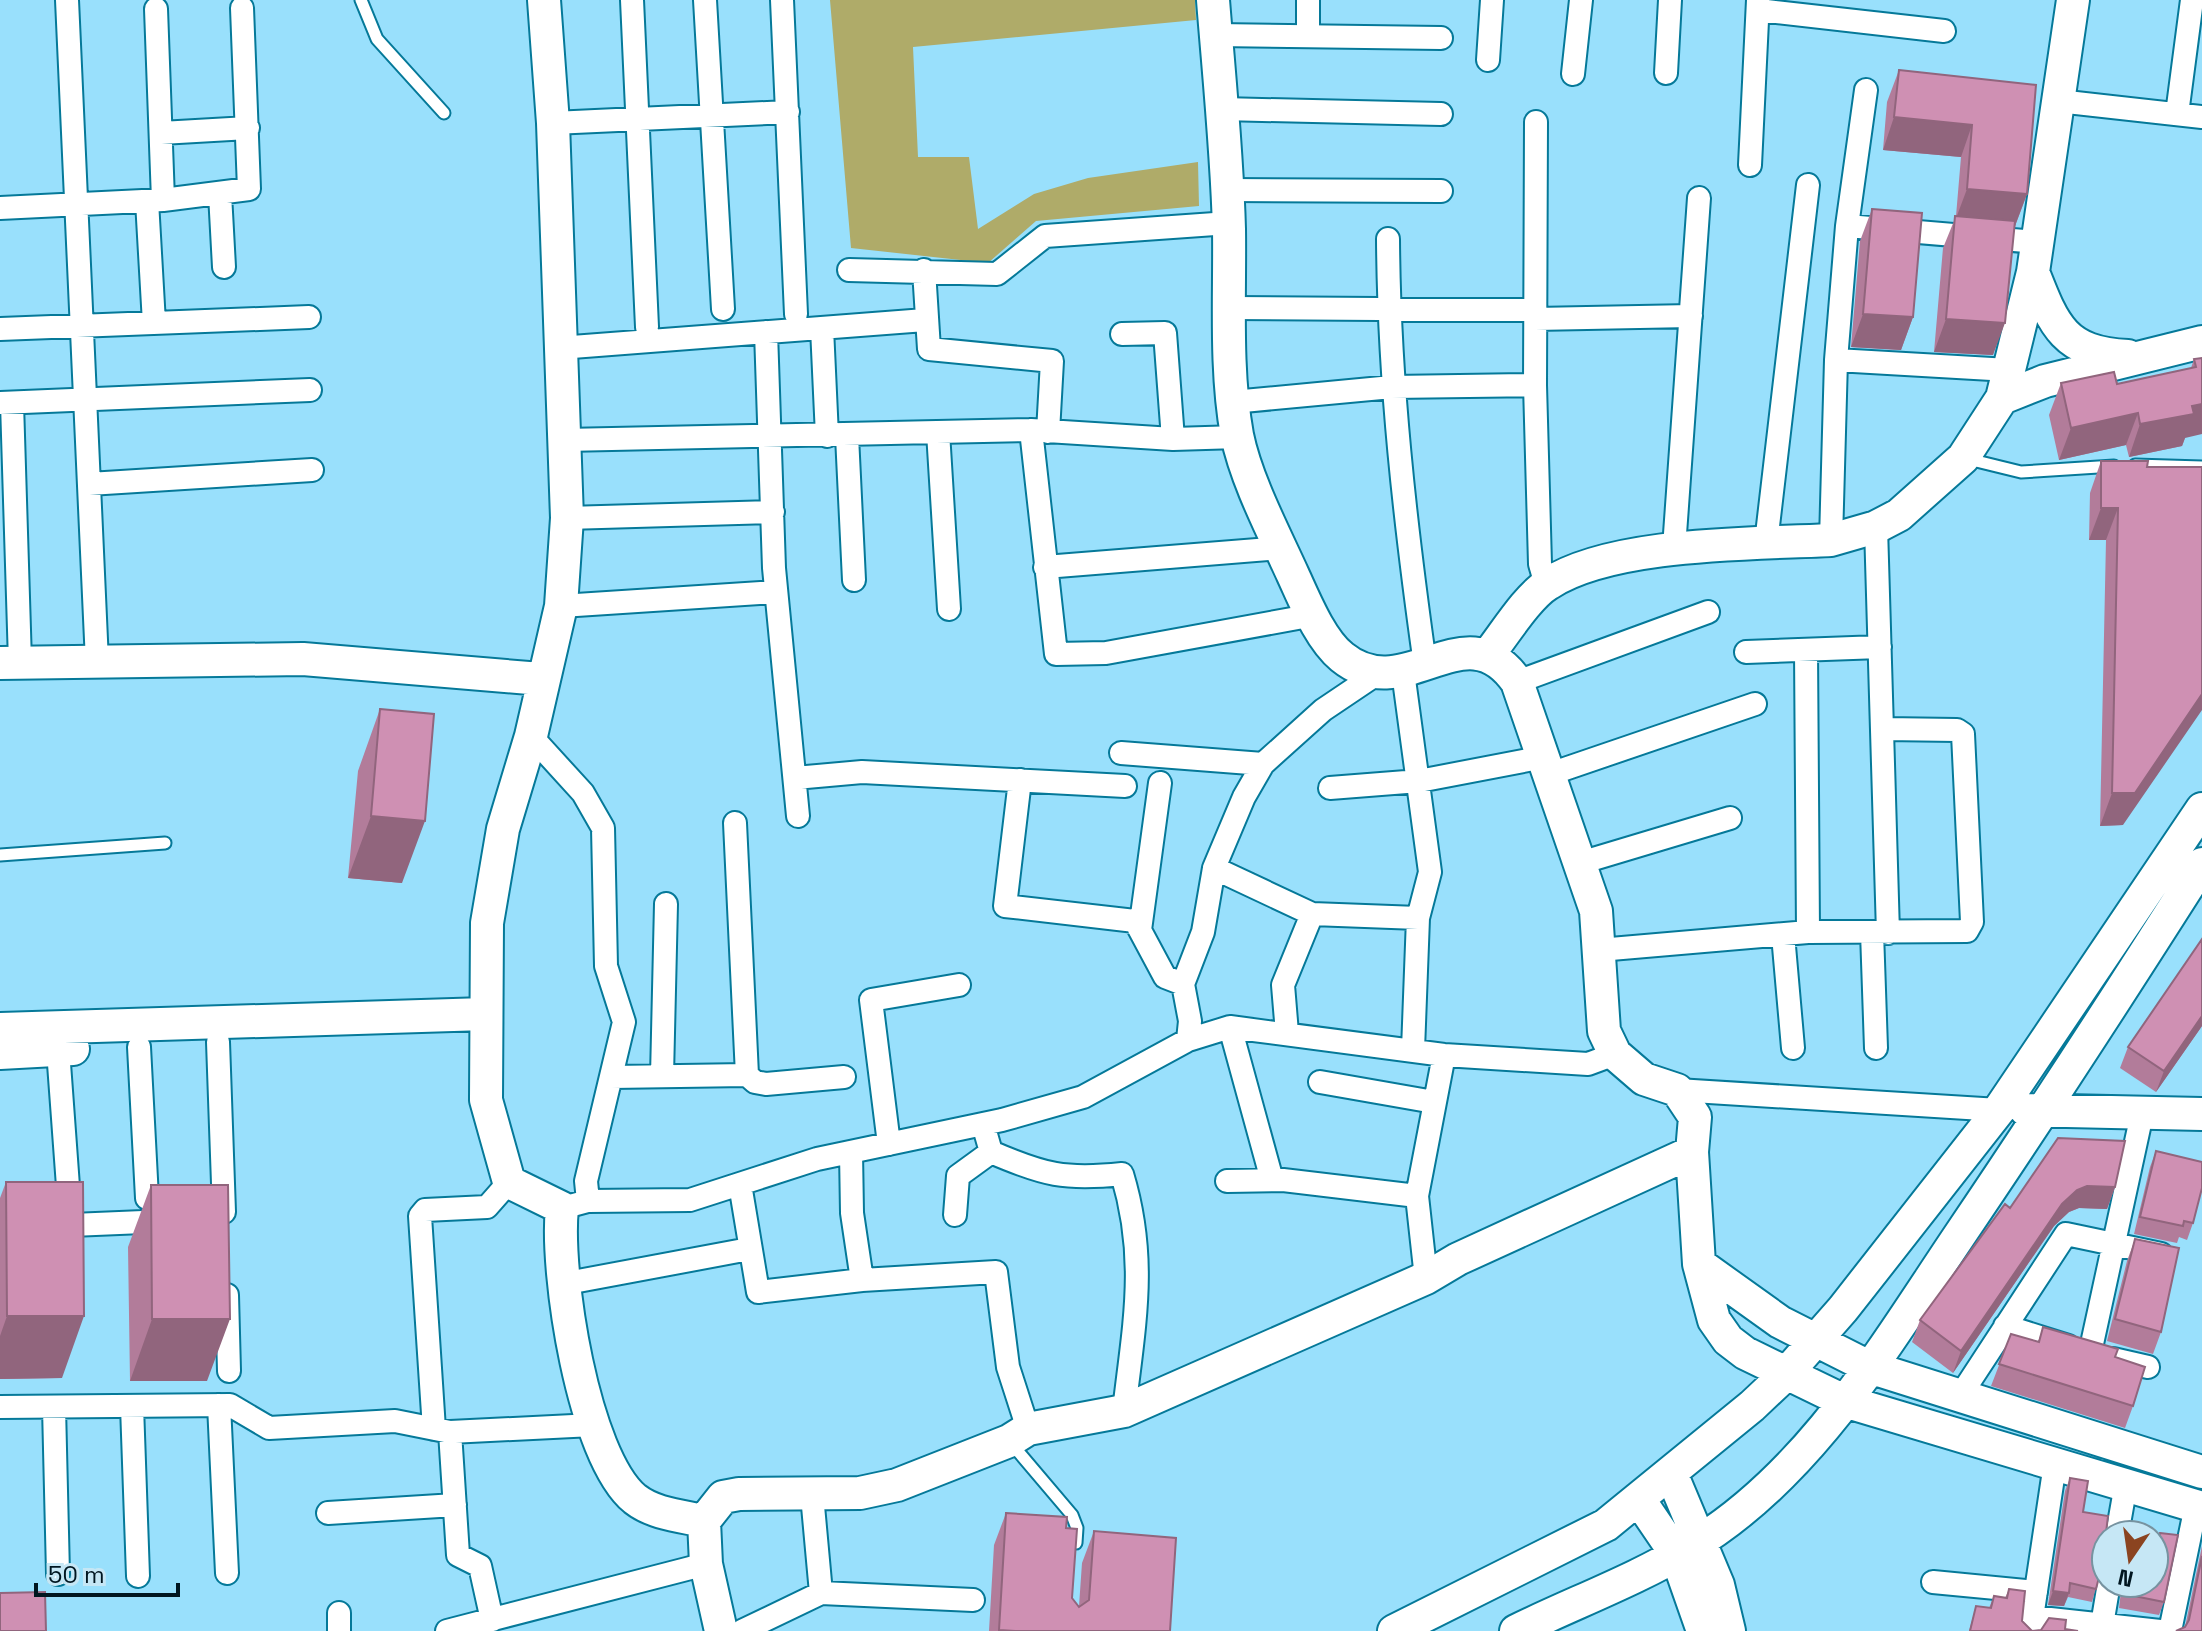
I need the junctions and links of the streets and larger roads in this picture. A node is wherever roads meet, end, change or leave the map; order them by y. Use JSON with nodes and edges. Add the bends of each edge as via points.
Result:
{"nodes":[{"id":1,"x":67,"y":0,"type":"edge"},
{"id":2,"x":544,"y":0,"type":"edge"},
{"id":3,"x":632,"y":0,"type":"edge"},
{"id":4,"x":705,"y":0,"type":"edge"},
{"id":5,"x":782,"y":0,"type":"edge"},
{"id":6,"x":1213,"y":0,"type":"edge"},
{"id":7,"x":1308,"y":0,"type":"edge"},
{"id":8,"x":1492,"y":0,"type":"edge"},
{"id":9,"x":1581,"y":0,"type":"edge"},
{"id":10,"x":1670,"y":0,"type":"edge"},
{"id":11,"x":2073,"y":0,"type":"edge"},
{"id":12,"x":2192,"y":0,"type":"edge"},
{"id":13,"x":1758,"y":5,"type":"edge"},
{"id":14,"x":242,"y":8,"type":"dead end"},
{"id":15,"x":156,"y":9,"type":"dead end"},
{"id":16,"x":1944,"y":31,"type":"dead end"},
{"id":17,"x":1216,"y":35,"type":"junction"},
{"id":18,"x":1308,"y":36,"type":"junction"},
{"id":19,"x":1441,"y":38,"type":"dead end"},
{"id":20,"x":1488,"y":60,"type":"dead end"},
{"id":21,"x":1666,"y":73,"type":"dead end"},
{"id":22,"x":1573,"y":74,"type":"dead end"},
{"id":23,"x":1866,"y":90,"type":"dead end"},
{"id":24,"x":2058,"y":101,"type":"junction"},
{"id":25,"x":1222,"y":109,"type":"junction"},
{"id":26,"x":788,"y":112,"type":"junction"},
{"id":27,"x":1441,"y":114,"type":"dead end"},
{"id":28,"x":2177,"y":114,"type":"junction"},
{"id":29,"x":712,"y":116,"type":"junction"},
{"id":30,"x":2202,"y":117,"type":"edge"},
{"id":31,"x":639,"y":119,"type":"junction"},
{"id":32,"x":1536,"y":122,"type":"dead end"},
{"id":33,"x":553,"y":123,"type":"junction"},
{"id":34,"x":248,"y":128,"type":"junction"},
{"id":35,"x":161,"y":133,"type":"junction"},
{"id":36,"x":1750,"y":165,"type":"dead end"},
{"id":37,"x":1808,"y":185,"type":"dead end"},
{"id":38,"x":1228,"y":190,"type":"junction"},
{"id":39,"x":1441,"y":191,"type":"dead end"},
{"id":40,"x":220,"y":194,"type":"junction"},
{"id":41,"x":1699,"y":198,"type":"dead end"},
{"id":42,"x":155,"y":201,"type":"junction"},
{"id":43,"x":78,"y":206,"type":"junction"},
{"id":44,"x":0,"y":208,"type":"edge"},
{"id":45,"x":1229,"y":223,"type":"junction"},
{"id":46,"x":1847,"y":226,"type":"junction"},
{"id":47,"x":1388,"y":239,"type":"dead end"},
{"id":48,"x":2034,"y":257,"type":"junction"},
{"id":49,"x":224,"y":267,"type":"dead end"},
{"id":50,"x":849,"y":270,"type":"dead end"},
{"id":51,"x":924,"y":270,"type":"junction"},
{"id":52,"x":1231,"y":308,"type":"junction"},
{"id":53,"x":1388,"y":308,"type":"junction"},
{"id":54,"x":723,"y":309,"type":"dead end"},
{"id":55,"x":796,"y":314,"type":"dead end"},
{"id":56,"x":1535,"y":315,"type":"junction"},
{"id":57,"x":1691,"y":316,"type":"junction"},
{"id":58,"x":309,"y":317,"type":"dead end"},
{"id":59,"x":925,"y":320,"type":"junction"},
{"id":60,"x":154,"y":323,"type":"junction"},
{"id":61,"x":82,"y":326,"type":"junction"},
{"id":62,"x":647,"y":327,"type":"dead end"},
{"id":63,"x":822,"y":328,"type":"junction"},
{"id":64,"x":0,"y":329,"type":"edge"},
{"id":65,"x":766,"y":332,"type":"junction"},
{"id":66,"x":1122,"y":334,"type":"dead end"},
{"id":67,"x":2202,"y":342,"type":"edge"},
{"id":68,"x":559,"y":348,"type":"junction"},
{"id":69,"x":2139,"y":357,"type":"junction"},
{"id":70,"x":1836,"y":360,"type":"junction"},
{"id":71,"x":2006,"y":384,"type":"junction"},
{"id":72,"x":1535,"y":385,"type":"junction"},
{"id":73,"x":1392,"y":387,"type":"junction"},
{"id":74,"x":310,"y":390,"type":"dead end"},
{"id":75,"x":85,"y":399,"type":"junction"},
{"id":76,"x":1233,"y":402,"type":"junction"},
{"id":77,"x":6,"y":403,"type":"edge"},
{"id":78,"x":1040,"y":431,"type":"junction"},
{"id":79,"x":938,"y":432,"type":"junction"},
{"id":80,"x":837,"y":436,"type":"junction"},
{"id":81,"x":1238,"y":437,"type":"junction"},
{"id":82,"x":771,"y":438,"type":"junction"},
{"id":83,"x":1173,"y":439,"type":"junction"},
{"id":84,"x":565,"y":440,"type":"junction"},
{"id":85,"x":312,"y":470,"type":"dead end"},
{"id":86,"x":89,"y":484,"type":"junction"},
{"id":87,"x":773,"y":512,"type":"junction"},
{"id":88,"x":567,"y":518,"type":"junction"},
{"id":89,"x":1876,"y":527,"type":"junction"},
{"id":90,"x":1831,"y":540,"type":"junction"},
{"id":91,"x":1766,"y":543,"type":"junction"},
{"id":92,"x":1281,"y":548,"type":"junction"},
{"id":93,"x":1674,"y":548,"type":"junction"},
{"id":94,"x":1045,"y":567,"type":"junction"},
{"id":95,"x":854,"y":580,"type":"dead end"},
{"id":96,"x":1546,"y":585,"type":"junction"},
{"id":97,"x":776,"y":592,"type":"junction"},
{"id":98,"x":561,"y":606,"type":"junction"},
{"id":99,"x":949,"y":609,"type":"dead end"},
{"id":100,"x":1708,"y":612,"type":"dead end"},
{"id":101,"x":1314,"y":615,"type":"junction"},
{"id":102,"x":1880,"y":647,"type":"junction"},
{"id":103,"x":1806,"y":650,"type":"junction"},
{"id":104,"x":1746,"y":652,"type":"dead end"},
{"id":105,"x":1488,"y":655,"type":"junction"},
{"id":106,"x":10,"y":662,"type":"edge"},
{"id":107,"x":97,"y":662,"type":"junction"},
{"id":108,"x":1402,"y":670,"type":"junction"},
{"id":109,"x":541,"y":679,"type":"junction"},
{"id":110,"x":1517,"y":682,"type":"junction"},
{"id":111,"x":1755,"y":704,"type":"dead end"},
{"id":112,"x":1884,"y":729,"type":"junction"},
{"id":113,"x":531,"y":736,"type":"junction"},
{"id":114,"x":1121,"y":753,"type":"dead end"},
{"id":115,"x":1263,"y":764,"type":"junction"},
{"id":116,"x":1547,"y":766,"type":"junction"},
{"id":117,"x":795,"y":778,"type":"junction"},
{"id":118,"x":1020,"y":780,"type":"junction"},
{"id":119,"x":1419,"y":781,"type":"junction"},
{"id":120,"x":1160,"y":783,"type":"dead end"},
{"id":121,"x":1125,"y":786,"type":"dead end"},
{"id":122,"x":1330,"y":788,"type":"dead end"},
{"id":123,"x":2202,"y":809,"type":"edge"},
{"id":124,"x":798,"y":816,"type":"dead end"},
{"id":125,"x":1730,"y":818,"type":"dead end"},
{"id":126,"x":735,"y":823,"type":"dead end"},
{"id":127,"x":1580,"y":863,"type":"junction"},
{"id":128,"x":2202,"y":864,"type":"edge"},
{"id":129,"x":1214,"y":868,"type":"junction"},
{"id":130,"x":2202,"y":903,"type":"edge"},
{"id":131,"x":666,"y":904,"type":"dead end"},
{"id":132,"x":1312,"y":914,"type":"junction"},
{"id":133,"x":1418,"y":918,"type":"junction"},
{"id":134,"x":1140,"y":930,"type":"junction"},
{"id":135,"x":1808,"y":932,"type":"junction"},
{"id":136,"x":1880,"y":933,"type":"junction"},
{"id":137,"x":1783,"y":935,"type":"junction"},
{"id":138,"x":1599,"y":950,"type":"junction"},
{"id":139,"x":1183,"y":984,"type":"junction"},
{"id":140,"x":959,"y":985,"type":"dead end"},
{"id":141,"x":484,"y":1025,"type":"junction"},
{"id":142,"x":1230,"y":1027,"type":"junction"},
{"id":143,"x":0,"y":1029,"type":"edge"},
{"id":144,"x":1287,"y":1033,"type":"junction"},
{"id":145,"x":1188,"y":1040,"type":"junction"},
{"id":146,"x":218,"y":1042,"type":"junction"},
{"id":147,"x":139,"y":1047,"type":"junction"},
{"id":148,"x":1793,"y":1048,"type":"dead end"},
{"id":149,"x":1876,"y":1048,"type":"dead end"},
{"id":150,"x":58,"y":1050,"type":"junction"},
{"id":151,"x":1413,"y":1050,"type":"junction"},
{"id":152,"x":0,"y":1053,"type":"edge"},
{"id":153,"x":1615,"y":1054,"type":"junction"},
{"id":154,"x":1444,"y":1055,"type":"junction"},
{"id":155,"x":747,"y":1075,"type":"junction"},
{"id":156,"x":662,"y":1076,"type":"junction"},
{"id":157,"x":612,"y":1077,"type":"junction"},
{"id":158,"x":844,"y":1077,"type":"dead end"},
{"id":159,"x":1320,"y":1082,"type":"dead end"},
{"id":160,"x":1677,"y":1090,"type":"junction"},
{"id":161,"x":1434,"y":1102,"type":"junction"},
{"id":162,"x":1999,"y":1110,"type":"junction"},
{"id":163,"x":2054,"y":1111,"type":"junction"},
{"id":164,"x":2142,"y":1114,"type":"junction"},
{"id":165,"x":2202,"y":1114,"type":"edge"},
{"id":166,"x":983,"y":1124,"type":"junction"},
{"id":167,"x":889,"y":1144,"type":"junction"},
{"id":168,"x":851,"y":1152,"type":"junction"},
{"id":169,"x":991,"y":1152,"type":"junction"},
{"id":170,"x":1692,"y":1152,"type":"junction"},
{"id":171,"x":1272,"y":1180,"type":"junction"},
{"id":172,"x":1227,"y":1181,"type":"dead end"},
{"id":173,"x":509,"y":1182,"type":"junction"},
{"id":174,"x":740,"y":1184,"type":"junction"},
{"id":175,"x":1417,"y":1196,"type":"junction"},
{"id":176,"x":147,"y":1198,"type":"dead end"},
{"id":177,"x":69,"y":1200,"type":"edge"},
{"id":178,"x":575,"y":1204,"type":"junction"},
{"id":179,"x":955,"y":1215,"type":"dead end"},
{"id":180,"x":0,"y":1228,"type":"edge"},
{"id":181,"x":2113,"y":1243,"type":"junction"},
{"id":182,"x":749,"y":1249,"type":"junction"},
{"id":183,"x":2173,"y":1256,"type":"edge"},
{"id":184,"x":1699,"y":1264,"type":"junction"},
{"id":185,"x":1426,"y":1278,"type":"junction"},
{"id":186,"x":226,"y":1280,"type":"edge"},
{"id":187,"x":862,"y":1280,"type":"junction"},
{"id":188,"x":562,"y":1284,"type":"junction"},
{"id":189,"x":2005,"y":1326,"type":"junction"},
{"id":190,"x":1816,"y":1341,"type":"junction"},
{"id":191,"x":2090,"y":1353,"type":"junction"},
{"id":192,"x":1869,"y":1367,"type":"junction"},
{"id":193,"x":2148,"y":1367,"type":"edge"},
{"id":194,"x":229,"y":1371,"type":"edge"},
{"id":195,"x":1786,"y":1374,"type":"junction"},
{"id":196,"x":1960,"y":1396,"type":"junction"},
{"id":197,"x":1844,"y":1401,"type":"junction"},
{"id":198,"x":219,"y":1405,"type":"junction"},
{"id":199,"x":132,"y":1406,"type":"junction"},
{"id":200,"x":0,"y":1407,"type":"edge"},
{"id":201,"x":54,"y":1407,"type":"junction"},
{"id":202,"x":1124,"y":1411,"type":"junction"},
{"id":203,"x":593,"y":1425,"type":"junction"},
{"id":204,"x":442,"y":1431,"type":"junction"},
{"id":205,"x":1018,"y":1435,"type":"junction"},
{"id":206,"x":2055,"y":1464,"type":"junction"},
{"id":207,"x":2202,"y":1472,"type":"edge"},
{"id":208,"x":1671,"y":1473,"type":"junction"},
{"id":209,"x":2126,"y":1484,"type":"junction"},
{"id":210,"x":812,"y":1495,"type":"junction"},
{"id":211,"x":1640,"y":1501,"type":"junction"},
{"id":212,"x":455,"y":1505,"type":"junction"},
{"id":213,"x":2199,"y":1507,"type":"edge"},
{"id":214,"x":328,"y":1513,"type":"dead end"},
{"id":215,"x":2120,"y":1519,"type":"edge"},
{"id":216,"x":704,"y":1521,"type":"junction"},
{"id":217,"x":1688,"y":1547,"type":"junction"},
{"id":218,"x":706,"y":1564,"type":"junction"},
{"id":219,"x":227,"y":1573,"type":"dead end"},
{"id":220,"x":58,"y":1574,"type":"dead end"},
{"id":221,"x":138,"y":1576,"type":"dead end"},
{"id":222,"x":1933,"y":1582,"type":"dead end"},
{"id":223,"x":2036,"y":1592,"type":"junction"},
{"id":224,"x":821,"y":1593,"type":"junction"},
{"id":225,"x":2106,"y":1599,"type":"edge"},
{"id":226,"x":973,"y":1600,"type":"dead end"},
{"id":227,"x":492,"y":1620,"type":"junction"},
{"id":228,"x":538,"y":1620,"type":"edge"},
{"id":229,"x":2031,"y":1624,"type":"edge"},
{"id":230,"x":2101,"y":1628,"type":"edge"},
{"id":231,"x":452,"y":1630,"type":"edge"},
{"id":232,"x":721,"y":1631,"type":"edge"},
{"id":233,"x":742,"y":1631,"type":"edge"},
{"id":234,"x":1394,"y":1631,"type":"edge"},
{"id":235,"x":1516,"y":1631,"type":"edge"},
{"id":236,"x":1703,"y":1631,"type":"edge"},
{"id":237,"x":1729,"y":1631,"type":"edge"},
{"id":238,"x":2160,"y":1631,"type":"edge"},
{"id":239,"x":2170,"y":1631,"type":"edge"}],
"edges":[{"from":1,"to":43,"type":"street"},
{"from":2,"to":33,"type":"street"},
{"from":3,"to":31,"type":"street"},
{"from":4,"to":29,"type":"street"},
{"from":5,"to":26,"type":"street"},
{"from":6,"to":17,"type":"street"},
{"from":7,"to":18,"type":"street"},
{"from":8,"to":20,"type":"street"},
{"from":9,"to":22,"type":"street"},
{"from":10,"to":21,"type":"street"},
{"from":11,"to":24,"type":"street"},
{"from":12,"to":28,"type":"street"},
{"from":13,"to":16,"type":"street"},
{"from":13,"to":36,"type":"street"},
{"from":14,"to":34,"type":"street"},
{"from":15,"to":35,"type":"street"},
{"from":17,"to":18,"type":"street"},
{"from":17,"to":25,"type":"street"},
{"from":18,"to":19,"type":"street"},
{"from":23,"to":46,"type":"street"},
{"from":24,"to":28,"type":"street"},
{"from":24,"to":48,"type":"street"},
{"from":25,"to":27,"type":"street"},
{"from":25,"to":38,"type":"street"},
{"from":26,"to":29,"type":"street"},
{"from":26,"to":55,"type":"street"},
{"from":28,"to":30,"type":"street"},
{"from":29,"to":31,"type":"street"},
{"from":29,"to":54,"type":"street"},
{"from":31,"to":33,"type":"street"},
{"from":31,"to":62,"type":"street"},
{"from":32,"to":56,"type":"street"},
{"from":33,"to":68,"type":"street"},
{"from":34,"to":35,"type":"street"},
{"from":34,"to":40,"type":"street","via":[[251,187]]},
{"from":35,"to":42,"type":"street"},
{"from":37,"to":91,"type":"street"},
{"from":38,"to":39,"type":"street"},
{"from":38,"to":45,"type":"street"},
{"from":40,"to":42,"type":"street"},
{"from":40,"to":49,"type":"street"},
{"from":41,"to":57,"type":"street"},
{"from":42,"to":43,"type":"street"},
{"from":42,"to":60,"type":"street"},
{"from":43,"to":44,"type":"street"},
{"from":43,"to":61,"type":"street"},
{"from":45,"to":51,"type":"street","via":[[1045,236],[997,274]]},
{"from":45,"to":52,"type":"street"},
{"from":46,"to":48,"type":"street"},
{"from":46,"to":70,"type":"street"},
{"from":47,"to":53,"type":"street"},
{"from":48,"to":69,"type":"street","via":[[2057,329],[2069,340],[2113,355]]},
{"from":48,"to":71,"type":"street"},
{"from":50,"to":51,"type":"street"},
{"from":51,"to":59,"type":"street"},
{"from":52,"to":53,"type":"street"},
{"from":52,"to":76,"type":"street"},
{"from":53,"to":56,"type":"street"},
{"from":53,"to":73,"type":"street"},
{"from":56,"to":57,"type":"street"},
{"from":56,"to":72,"type":"street"},
{"from":57,"to":93,"type":"street"},
{"from":58,"to":60,"type":"street"},
{"from":59,"to":63,"type":"street"},
{"from":59,"to":78,"type":"street","via":[[926,344],[933,351],[1052,361]]},
{"from":60,"to":61,"type":"street"},
{"from":61,"to":64,"type":"street"},
{"from":61,"to":75,"type":"street"},
{"from":63,"to":65,"type":"street"},
{"from":63,"to":80,"type":"street"},
{"from":65,"to":68,"type":"street"},
{"from":65,"to":82,"type":"street"},
{"from":66,"to":83,"type":"street","via":[[1165,333]]},
{"from":67,"to":69,"type":"street"},
{"from":68,"to":84,"type":"street"},
{"from":69,"to":71,"type":"street","via":[[2045,381]]},
{"from":70,"to":71,"type":"street"},
{"from":70,"to":90,"type":"street"},
{"from":71,"to":89,"type":"street","via":[[1963,458],[1899,515]]},
{"from":72,"to":73,"type":"street"},
{"from":72,"to":96,"type":"street","via":[[1540,564]]},
{"from":73,"to":76,"type":"street"},
{"from":73,"to":108,"type":"street"},
{"from":74,"to":75,"type":"street"},
{"from":75,"to":77,"type":"street"},
{"from":75,"to":86,"type":"street"},
{"from":76,"to":81,"type":"street"},
{"from":77,"to":106,"type":"street"},
{"from":78,"to":79,"type":"street"},
{"from":78,"to":83,"type":"street"},
{"from":78,"to":94,"type":"street"},
{"from":79,"to":80,"type":"street"},
{"from":79,"to":99,"type":"street"},
{"from":80,"to":82,"type":"street"},
{"from":80,"to":95,"type":"street"},
{"from":81,"to":83,"type":"street"},
{"from":81,"to":92,"type":"street"},
{"from":82,"to":84,"type":"street"},
{"from":82,"to":87,"type":"street"},
{"from":84,"to":88,"type":"street"},
{"from":85,"to":86,"type":"street"},
{"from":86,"to":107,"type":"street"},
{"from":87,"to":88,"type":"street"},
{"from":87,"to":97,"type":"street"},
{"from":88,"to":98,"type":"street"},
{"from":89,"to":90,"type":"street"},
{"from":89,"to":102,"type":"street"},
{"from":90,"to":91,"type":"street"},
{"from":91,"to":93,"type":"street"},
{"from":92,"to":94,"type":"street"},
{"from":92,"to":101,"type":"street"},
{"from":93,"to":96,"type":"street","via":[[1593,565]]},
{"from":94,"to":101,"type":"street","via":[[1056,654],[1106,653]]},
{"from":96,"to":105,"type":"street"},
{"from":97,"to":98,"type":"street"},
{"from":97,"to":117,"type":"street"},
{"from":98,"to":109,"type":"street"},
{"from":100,"to":110,"type":"street"},
{"from":101,"to":108,"type":"street","via":[[1330,646],[1344,659]]},
{"from":102,"to":103,"type":"street"},
{"from":102,"to":112,"type":"street"},
{"from":103,"to":104,"type":"street"},
{"from":103,"to":135,"type":"street"},
{"from":105,"to":108,"type":"street","via":[[1463,652]]},
{"from":105,"to":110,"type":"street","via":[[1504,663]]},
{"from":106,"to":107,"type":"street"},
{"from":107,"to":109,"type":"street","via":[[303,659]]},
{"from":108,"to":115,"type":"street","via":[[1323,710]]},
{"from":108,"to":119,"type":"street"},
{"from":109,"to":113,"type":"street"},
{"from":110,"to":116,"type":"street"},
{"from":111,"to":116,"type":"street"},
{"from":112,"to":136,"type":"street"},
{"from":112,"to":136,"type":"street","via":[[1963,734],[1972,922],[1961,932]]},
{"from":113,"to":141,"type":"street","via":[[492,878]]},
{"from":113,"to":157,"type":"street","via":[[583,793],[603,828],[606,966],[624,1022]]},
{"from":114,"to":115,"type":"street"},
{"from":115,"to":129,"type":"street"},
{"from":116,"to":119,"type":"street"},
{"from":116,"to":127,"type":"street"},
{"from":117,"to":118,"type":"street","via":[[862,772]]},
{"from":117,"to":124,"type":"street"},
{"from":118,"to":121,"type":"street"},
{"from":118,"to":134,"type":"street","via":[[1005,906],[1135,921]]},
{"from":119,"to":122,"type":"street"},
{"from":119,"to":133,"type":"street","via":[[1430,872]]},
{"from":120,"to":134,"type":"street"},
{"from":123,"to":162,"type":"street"},
{"from":125,"to":127,"type":"street"},
{"from":126,"to":155,"type":"street"},
{"from":127,"to":138,"type":"street","via":[[1596,911]]},
{"from":128,"to":163,"type":"street"},
{"from":129,"to":132,"type":"street"},
{"from":129,"to":139,"type":"street","via":[[1203,932]]},
{"from":130,"to":163,"type":"street"},
{"from":131,"to":156,"type":"street"},
{"from":132,"to":133,"type":"street"},
{"from":132,"to":144,"type":"street","via":[[1283,985]]},
{"from":133,"to":151,"type":"street"},
{"from":134,"to":139,"type":"street","via":[[1165,977]]},
{"from":135,"to":136,"type":"street"},
{"from":135,"to":137,"type":"street"},
{"from":136,"to":149,"type":"street"},
{"from":137,"to":138,"type":"street"},
{"from":137,"to":148,"type":"street"},
{"from":138,"to":153,"type":"street","via":[[1604,1031]]},
{"from":139,"to":145,"type":"street"},
{"from":140,"to":167,"type":"street","via":[[871,1000]]},
{"from":141,"to":143,"type":"street"},
{"from":141,"to":146,"type":"street"},
{"from":141,"to":173,"type":"street","via":[[486,1100]]},
{"from":142,"to":144,"type":"street"},
{"from":142,"to":145,"type":"street"},
{"from":142,"to":171,"type":"street"},
{"from":144,"to":151,"type":"street"},
{"from":145,"to":166,"type":"street","via":[[1083,1097]]},
{"from":146,"to":147,"type":"street"},
{"from":146,"to":180,"type":"street","via":[[213,1223]]},
{"from":147,"to":150,"type":"street"},
{"from":147,"to":176,"type":"street"},
{"from":150,"to":152,"type":"street"},
{"from":150,"to":177,"type":"street"},
{"from":151,"to":154,"type":"street"},
{"from":153,"to":154,"type":"street","via":[[1588,1064]]},
{"from":153,"to":160,"type":"street","via":[[1644,1079]]},
{"from":154,"to":161,"type":"street"},
{"from":155,"to":156,"type":"street"},
{"from":155,"to":158,"type":"street","via":[[766,1084]]},
{"from":156,"to":157,"type":"street"},
{"from":157,"to":178,"type":"street","via":[[586,1181]]},
{"from":159,"to":161,"type":"street"},
{"from":160,"to":162,"type":"street"},
{"from":160,"to":170,"type":"street","via":[[1695,1117]]},
{"from":161,"to":175,"type":"street"},
{"from":162,"to":163,"type":"street"},
{"from":162,"to":190,"type":"street"},
{"from":163,"to":164,"type":"street"},
{"from":163,"to":192,"type":"street"},
{"from":164,"to":165,"type":"street"},
{"from":164,"to":181,"type":"street"},
{"from":166,"to":167,"type":"street"},
{"from":166,"to":169,"type":"street"},
{"from":167,"to":168,"type":"street"},
{"from":168,"to":174,"type":"street"},
{"from":168,"to":187,"type":"street","via":[[852,1213]]},
{"from":169,"to":179,"type":"street","via":[[958,1176]]},
{"from":169,"to":202,"type":"street","via":[[1075,1179],[1122,1174],[1136,1218],[1139,1270]]},
{"from":170,"to":184,"type":"street"},
{"from":170,"to":185,"type":"street"},
{"from":171,"to":172,"type":"street"},
{"from":171,"to":175,"type":"street"},
{"from":173,"to":178,"type":"street"},
{"from":173,"to":204,"type":"street","via":[[487,1207],[425,1210],[420,1216]]},
{"from":174,"to":178,"type":"street","via":[[690,1200]]},
{"from":174,"to":182,"type":"street"},
{"from":175,"to":185,"type":"street"},
{"from":178,"to":188,"type":"street"},
{"from":181,"to":183,"type":"street"},
{"from":181,"to":189,"type":"street","via":[[2066,1234]]},
{"from":181,"to":191,"type":"street"},
{"from":182,"to":187,"type":"street","via":[[758,1292]]},
{"from":182,"to":188,"type":"street"},
{"from":184,"to":190,"type":"street"},
{"from":184,"to":195,"type":"street","via":[[1714,1320],[1728,1340]]},
{"from":185,"to":202,"type":"street"},
{"from":186,"to":194,"type":"street"},
{"from":187,"to":205,"type":"street","via":[[996,1272]]},
{"from":188,"to":203,"type":"street"},
{"from":189,"to":191,"type":"street"},
{"from":189,"to":196,"type":"street"},
{"from":190,"to":192,"type":"street"},
{"from":190,"to":195,"type":"street"},
{"from":191,"to":193,"type":"street"},
{"from":192,"to":196,"type":"street"},
{"from":192,"to":197,"type":"street"},
{"from":195,"to":197,"type":"street"},
{"from":195,"to":208,"type":"street"},
{"from":196,"to":207,"type":"street"},
{"from":197,"to":206,"type":"street"},
{"from":197,"to":217,"type":"street","via":[[1754,1498]]},
{"from":198,"to":199,"type":"street"},
{"from":198,"to":204,"type":"street","via":[[230,1405],[269,1428],[395,1421]]},
{"from":198,"to":219,"type":"street"},
{"from":199,"to":201,"type":"street"},
{"from":199,"to":221,"type":"street"},
{"from":200,"to":201,"type":"street"},
{"from":201,"to":220,"type":"street"},
{"from":202,"to":205,"type":"street"},
{"from":203,"to":204,"type":"street"},
{"from":203,"to":216,"type":"street","via":[[614,1475],[634,1498],[656,1511]]},
{"from":204,"to":212,"type":"street"},
{"from":205,"to":210,"type":"street","via":[[897,1485]]},
{"from":206,"to":209,"type":"street"},
{"from":206,"to":223,"type":"street"},
{"from":208,"to":211,"type":"street"},
{"from":208,"to":217,"type":"street"},
{"from":209,"to":213,"type":"street"},
{"from":209,"to":215,"type":"street"},
{"from":210,"to":216,"type":"street","via":[[723,1497]]},
{"from":210,"to":224,"type":"street"},
{"from":211,"to":217,"type":"street"},
{"from":211,"to":234,"type":"street","via":[[1606,1525]]},
{"from":212,"to":214,"type":"street"},
{"from":212,"to":227,"type":"street","via":[[458,1555],[480,1566]]},
{"from":213,"to":239,"type":"street"},
{"from":216,"to":218,"type":"street"},
{"from":217,"to":235,"type":"street"},
{"from":217,"to":236,"type":"street"},
{"from":217,"to":237,"type":"street"},
{"from":218,"to":228,"type":"street"},
{"from":218,"to":232,"type":"street"},
{"from":222,"to":223,"type":"street"},
{"from":223,"to":229,"type":"street"},
{"from":224,"to":226,"type":"street"},
{"from":224,"to":233,"type":"street"},
{"from":225,"to":230,"type":"street"},
{"from":227,"to":228,"type":"street"},
{"from":227,"to":231,"type":"street"},
{"from":229,"to":230,"type":"street"},
{"from":230,"to":238,"type":"street"}]}
